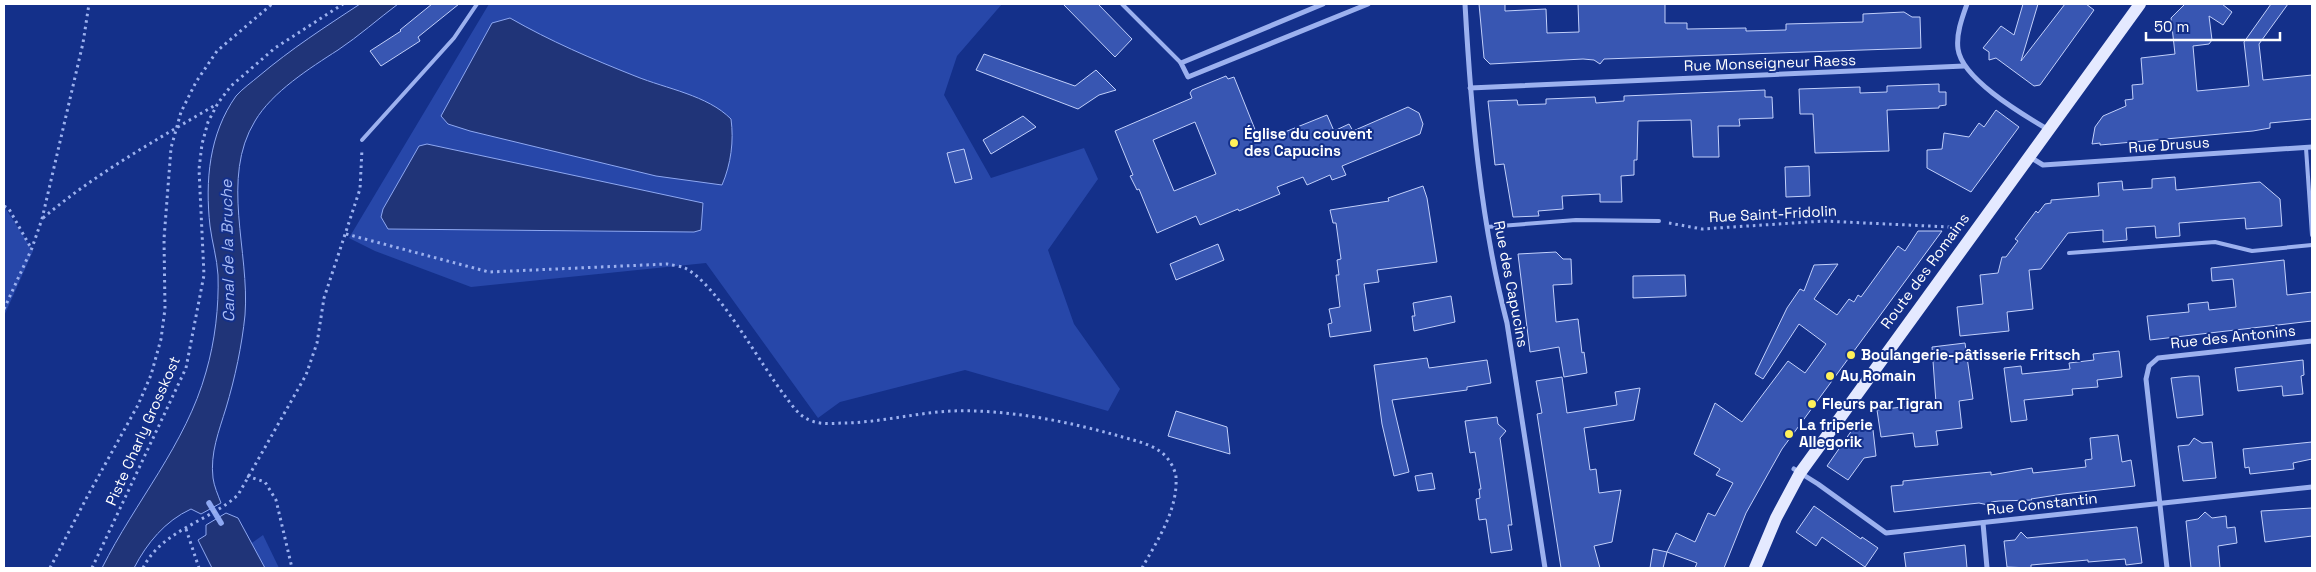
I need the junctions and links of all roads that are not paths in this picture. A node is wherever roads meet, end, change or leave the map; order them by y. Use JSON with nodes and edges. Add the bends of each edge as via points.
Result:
{"nodes":[{"id":1,"x":478,"y":4,"type":"edge"},
{"id":2,"x":1122,"y":4,"type":"edge"},
{"id":3,"x":1324,"y":4,"type":"edge"},
{"id":4,"x":1368,"y":4,"type":"edge"},
{"id":5,"x":1465,"y":4,"type":"edge"},
{"id":6,"x":1967,"y":4,"type":"edge"},
{"id":7,"x":2140,"y":4,"type":"edge"},
{"id":8,"x":1181,"y":63,"type":"junction"},
{"id":9,"x":1964,"y":66,"type":"junction"},
{"id":10,"x":1470,"y":88,"type":"junction"},
{"id":11,"x":2049,"y":130,"type":"junction"},
{"id":12,"x":362,"y":140,"type":"road end"},
{"id":13,"x":2312,"y":147,"type":"edge"},
{"id":14,"x":2306,"y":148,"type":"junction"},
{"id":15,"x":2030,"y":157,"type":"junction"},
{"id":16,"x":1658,"y":221,"type":"road end"},
{"id":17,"x":1487,"y":227,"type":"junction"},
{"id":18,"x":2312,"y":235,"type":"edge"},
{"id":19,"x":2312,"y":245,"type":"edge"},
{"id":20,"x":2069,"y":253,"type":"dead end"},
{"id":21,"x":2312,"y":341,"type":"edge"},
{"id":22,"x":1797,"y":471,"type":"junction"},
{"id":23,"x":2312,"y":487,"type":"edge"},
{"id":24,"x":2161,"y":504,"type":"junction"},
{"id":25,"x":1983,"y":523,"type":"junction"},
{"id":26,"x":1545,"y":568,"type":"edge"},
{"id":27,"x":1755,"y":568,"type":"edge"},
{"id":28,"x":1987,"y":568,"type":"edge"},
{"id":29,"x":2167,"y":568,"type":"edge"}],
"edges":[{"from":1,"to":12,"type":"lane","via":[[454,38]]},
{"from":2,"to":8,"type":"lane"},
{"from":3,"to":8,"type":"street"},
{"from":4,"to":8,"type":"street","via":[[1188,77]]},
{"from":5,"to":10,"type":"street","name":"Rue des Capucins"},
{"from":6,"to":9,"type":"street","via":[[1958,34],[1958,48]]},
{"from":7,"to":11,"type":"main road","name":"Route des Romains"},
{"from":9,"to":10,"type":"street","name":"Rue Monseigneur Raess"},
{"from":9,"to":11,"type":"street","via":[[1978,81]]},
{"from":10,"to":17,"type":"street","name":"Rue des Capucins"},
{"from":11,"to":15,"type":"main road","name":"Route des Romains"},
{"from":13,"to":14,"type":"street","name":"Rue Drusus"},
{"from":14,"to":15,"type":"street","name":"Rue Drusus","via":[[2043,165]]},
{"from":14,"to":18,"type":"lane"},
{"from":15,"to":22,"type":"main road","name":"Route des Romains"},
{"from":16,"to":17,"type":"lane","via":[[1576,220]]},
{"from":17,"to":26,"type":"street","name":"Rue des Capucins","via":[[1507,323]]},
{"from":19,"to":20,"type":"lane","via":[[2252,251],[2215,242]]},
{"from":21,"to":24,"type":"street","name":"Rue des Antonins","via":[[2158,358],[2149,366],[2146,379]]},
{"from":22,"to":25,"type":"street","name":"Rue Constantin","via":[[1886,533]]},
{"from":22,"to":27,"type":"main road","name":"Route des Romains"},
{"from":23,"to":24,"type":"street","name":"Rue Constantin"},
{"from":24,"to":25,"type":"street","name":"Rue Constantin"},
{"from":24,"to":29,"type":"street","name":"Rue des Antonins"},
{"from":25,"to":28,"type":"street"}]}
